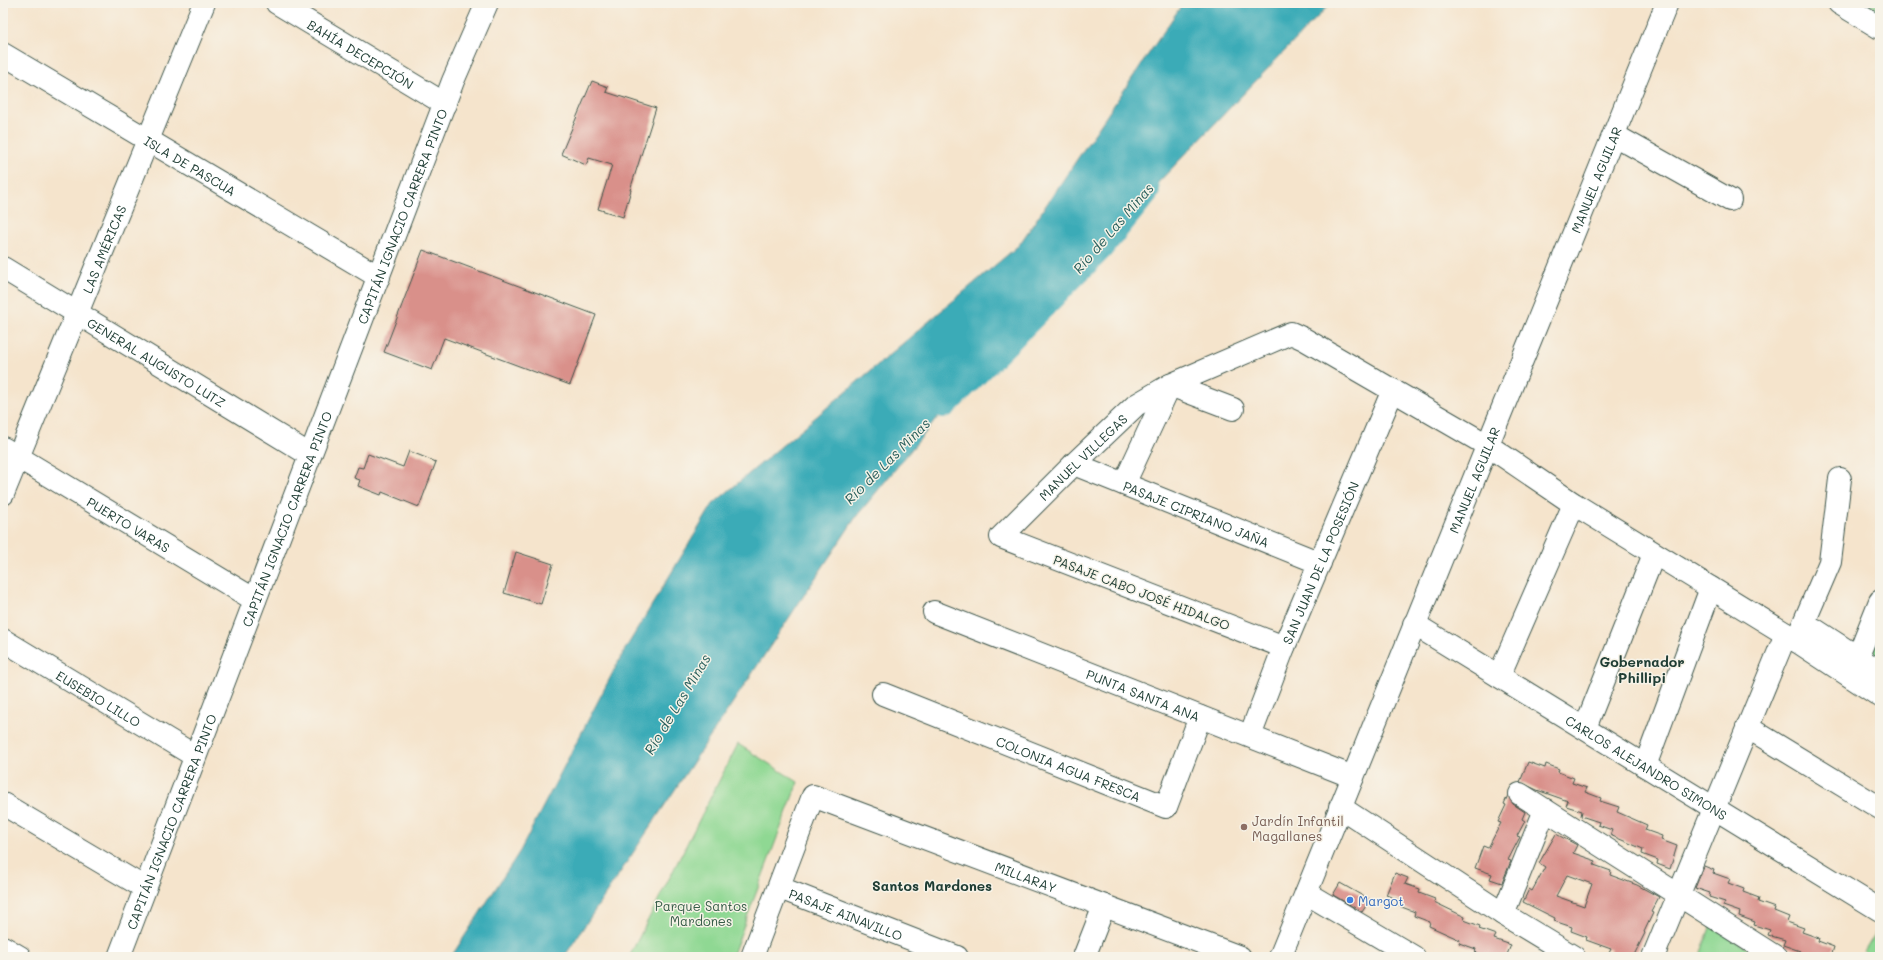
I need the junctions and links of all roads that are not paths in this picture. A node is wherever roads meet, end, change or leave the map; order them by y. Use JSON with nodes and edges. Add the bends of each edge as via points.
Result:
{"nodes":[{"id":1,"x":204,"y":3,"type":"edge"},
{"id":2,"x":277,"y":3,"type":"edge"},
{"id":3,"x":487,"y":3,"type":"edge"},
{"id":4,"x":1667,"y":3,"type":"edge"},
{"id":5,"x":1839,"y":3,"type":"edge"},
{"id":6,"x":1880,"y":28,"type":"edge"},
{"id":7,"x":3,"y":54,"type":"edge"},
{"id":8,"x":445,"y":104,"type":"junction"},
{"id":9,"x":1614,"y":135,"type":"junction"},
{"id":10,"x":148,"y":141,"type":"junction"},
{"id":11,"x":1730,"y":200,"type":"dead end"},
{"id":12,"x":3,"y":268,"type":"edge"},
{"id":13,"x":379,"y":277,"type":"junction"},
{"id":14,"x":77,"y":313,"type":"junction"},
{"id":15,"x":1170,"y":385,"type":"junction"},
{"id":16,"x":1393,"y":390,"type":"junction"},
{"id":17,"x":1234,"y":409,"type":"dead end"},
{"id":18,"x":1486,"y":445,"type":"junction"},
{"id":19,"x":11,"y":452,"type":"edge"},
{"id":20,"x":310,"y":455,"type":"junction"},
{"id":21,"x":1074,"y":464,"type":"junction"},
{"id":22,"x":1840,"y":479,"type":"dead end"},
{"id":23,"x":1124,"y":484,"type":"junction"},
{"id":24,"x":3,"y":494,"type":"edge"},
{"id":25,"x":1574,"y":504,"type":"junction"},
{"id":26,"x":1001,"y":537,"type":"joint"},
{"id":27,"x":1654,"y":554,"type":"junction"},
{"id":28,"x":1320,"y":563,"type":"junction"},
{"id":29,"x":1711,"y":588,"type":"junction"},
{"id":30,"x":255,"y":600,"type":"junction"},
{"id":31,"x":1880,"y":602,"type":"edge"},
{"id":32,"x":934,"y":612,"type":"dead end"},
{"id":33,"x":1414,"y":624,"type":"junction"},
{"id":34,"x":1814,"y":629,"type":"dead end"},
{"id":35,"x":1791,"y":637,"type":"junction"},
{"id":36,"x":3,"y":640,"type":"edge"},
{"id":37,"x":1284,"y":647,"type":"junction"},
{"id":38,"x":1854,"y":667,"type":"junction"},
{"id":39,"x":1880,"y":672,"type":"edge"},
{"id":40,"x":1499,"y":676,"type":"junction"},
{"id":41,"x":883,"y":694,"type":"dead end"},
{"id":42,"x":1880,"y":696,"type":"edge"},
{"id":43,"x":1200,"y":718,"type":"junction"},
{"id":44,"x":1747,"y":727,"type":"junction"},
{"id":45,"x":1585,"y":728,"type":"junction"},
{"id":46,"x":1250,"y":736,"type":"junction"},
{"id":47,"x":195,"y":756,"type":"junction"},
{"id":48,"x":1645,"y":766,"type":"junction"},
{"id":49,"x":1353,"y":777,"type":"junction"},
{"id":50,"x":1520,"y":794,"type":"dead end"},
{"id":51,"x":3,"y":804,"type":"edge"},
{"id":52,"x":1340,"y":807,"type":"junction"},
{"id":53,"x":1713,"y":807,"type":"junction"},
{"id":54,"x":1880,"y":808,"type":"edge"},
{"id":55,"x":1545,"y":810,"type":"junction"},
{"id":56,"x":145,"y":888,"type":"junction"},
{"id":57,"x":780,"y":888,"type":"junction"},
{"id":58,"x":1306,"y":893,"type":"junction"},
{"id":59,"x":1678,"y":896,"type":"junction"},
{"id":60,"x":1104,"y":906,"type":"junction"},
{"id":61,"x":1880,"y":910,"type":"edge"},
{"id":62,"x":1503,"y":914,"type":"junction"},
{"id":63,"x":3,"y":947,"type":"edge"},
{"id":64,"x":1219,"y":953,"type":"edge"},
{"id":65,"x":20,"y":957,"type":"edge"},
{"id":66,"x":119,"y":957,"type":"edge"},
{"id":67,"x":752,"y":957,"type":"edge"},
{"id":68,"x":957,"y":957,"type":"edge"},
{"id":69,"x":1084,"y":957,"type":"edge"},
{"id":70,"x":1240,"y":957,"type":"edge"},
{"id":71,"x":1280,"y":957,"type":"edge"},
{"id":72,"x":1414,"y":957,"type":"edge"},
{"id":73,"x":1574,"y":957,"type":"edge"},
{"id":74,"x":1653,"y":957,"type":"edge"},
{"id":75,"x":1776,"y":957,"type":"edge"}],
"edges":[{"from":1,"to":10,"type":"street","name":"LAS AMÉRICAS"},
{"from":2,"to":8,"type":"street","name":"BAHÍA DECEPCIÓN"},
{"from":3,"to":8,"type":"street","name":"CAPITÁN IGNACIO CARRERA PINTO"},
{"from":4,"to":9,"type":"street","name":"MANUEL AGUILAR"},
{"from":5,"to":6,"type":"street"},
{"from":7,"to":10,"type":"street","name":"ISLA DE PASCUA"},
{"from":8,"to":13,"type":"street","name":"CAPITÁN IGNACIO CARRERA PINTO"},
{"from":9,"to":11,"type":"street"},
{"from":9,"to":18,"type":"street","name":"MANUEL AGUILAR"},
{"from":10,"to":13,"type":"street","name":"ISLA DE PASCUA"},
{"from":10,"to":14,"type":"street","name":"LAS AMÉRICAS"},
{"from":12,"to":14,"type":"street","name":"GENERAL AUGUSTO LUTZ"},
{"from":13,"to":20,"type":"street","name":"CAPITÁN IGNACIO CARRERA PINTO"},
{"from":14,"to":19,"type":"street","name":"LAS AMÉRICAS"},
{"from":14,"to":20,"type":"street","name":"GENERAL AUGUSTO LUTZ"},
{"from":15,"to":16,"type":"street","name":"MANUEL VILLEGAS","via":[[1291,333]]},
{"from":15,"to":17,"type":"street"},
{"from":15,"to":21,"type":"street","name":"MANUEL VILLEGAS","via":[[1136,405]]},
{"from":15,"to":23,"type":"street"},
{"from":16,"to":18,"type":"street"},
{"from":16,"to":28,"type":"street","name":"SAN JUAN DE LA POSESIÓN"},
{"from":18,"to":25,"type":"street"},
{"from":18,"to":33,"type":"street","name":"MANUEL AGUILAR"},
{"from":19,"to":24,"type":"street","name":"LAS AMÉRICAS"},
{"from":19,"to":30,"type":"street","name":"PUERTO VARAS"},
{"from":20,"to":30,"type":"street","name":"CAPITÁN IGNACIO CARRERA PINTO"},
{"from":21,"to":23,"type":"street","name":"PASAJE CIPRIANO JAÑA"},
{"from":21,"to":26,"type":"street","name":"MANUEL VILLEGAS"},
{"from":22,"to":35,"type":"street","via":[[1830,562]]},
{"from":23,"to":28,"type":"street","name":"PASAJE CIPRIANO JAÑA"},
{"from":25,"to":27,"type":"street"},
{"from":25,"to":40,"type":"street"},
{"from":26,"to":37,"type":"street","name":"PASAJE CABO JOSÉ HIDALGO"},
{"from":27,"to":29,"type":"street"},
{"from":27,"to":45,"type":"street"},
{"from":28,"to":37,"type":"street","name":"SAN JUAN DE LA POSESIÓN"},
{"from":29,"to":35,"type":"street"},
{"from":29,"to":48,"type":"street"},
{"from":30,"to":47,"type":"street","name":"CAPITÁN IGNACIO CARRERA PINTO"},
{"from":31,"to":38,"type":"street"},
{"from":32,"to":43,"type":"street","name":"PUNTA SANTA ANA"},
{"from":33,"to":40,"type":"street","name":"CARLOS ALEJANDRO SIMONS"},
{"from":33,"to":49,"type":"street","name":"MANUEL AGUILAR"},
{"from":34,"to":38,"type":"street"},
{"from":35,"to":38,"type":"street"},
{"from":35,"to":44,"type":"street"},
{"from":36,"to":47,"type":"street","name":"EUSEBIO LILLO"},
{"from":37,"to":46,"type":"street","name":"SAN JUAN DE LA POSESIÓN"},
{"from":38,"to":39,"type":"street"},
{"from":38,"to":42,"type":"street"},
{"from":40,"to":45,"type":"street","name":"CARLOS ALEJANDRO SIMONS"},
{"from":41,"to":43,"type":"street","name":"COLONIA AGUA FRESCA","via":[[1166,807]]},
{"from":43,"to":46,"type":"street","name":"PUNTA SANTA ANA"},
{"from":44,"to":53,"type":"street"},
{"from":44,"to":54,"type":"street"},
{"from":45,"to":48,"type":"street","name":"CARLOS ALEJANDRO SIMONS"},
{"from":46,"to":49,"type":"street","name":"PUNTA SANTA ANA"},
{"from":47,"to":56,"type":"street","name":"CAPITÁN IGNACIO CARRERA PINTO"},
{"from":48,"to":53,"type":"street","name":"CARLOS ALEJANDRO SIMONS"},
{"from":49,"to":52,"type":"street","name":"MANUEL AGUILAR"},
{"from":50,"to":55,"type":"street"},
{"from":51,"to":56,"type":"street"},
{"from":52,"to":58,"type":"street","name":"MANUEL AGUILAR"},
{"from":52,"to":62,"type":"street"},
{"from":53,"to":59,"type":"street"},
{"from":53,"to":61,"type":"street","name":"CARLOS ALEJANDRO SIMONS"},
{"from":55,"to":59,"type":"street"},
{"from":55,"to":62,"type":"street"},
{"from":56,"to":66,"type":"street","name":"CAPITÁN IGNACIO CARRERA PINTO"},
{"from":57,"to":60,"type":"street","name":"MILLARAY","via":[[813,796]]},
{"from":57,"to":67,"type":"street"},
{"from":57,"to":68,"type":"street","name":"PASAJE AINAVILLO"},
{"from":58,"to":71,"type":"street","name":"MANUEL AGUILAR"},
{"from":58,"to":72,"type":"street"},
{"from":59,"to":74,"type":"street"},
{"from":59,"to":75,"type":"street"},
{"from":60,"to":64,"type":"street","name":"MILLARAY"},
{"from":60,"to":69,"type":"street"},
{"from":62,"to":73,"type":"street"},
{"from":63,"to":65,"type":"street"},
{"from":64,"to":70,"type":"street","name":"MILLARAY"}]}
